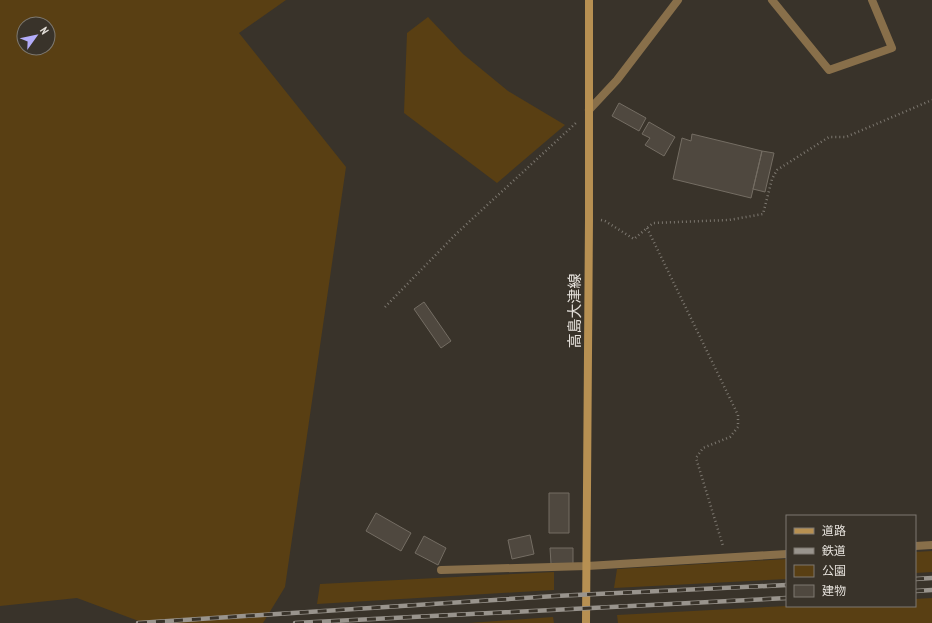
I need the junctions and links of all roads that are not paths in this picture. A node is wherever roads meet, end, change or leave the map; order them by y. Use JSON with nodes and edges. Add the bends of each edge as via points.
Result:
{"nodes":[{"id":1,"x":589,"y":0,"type":"edge"},
{"id":2,"x":678,"y":0,"type":"edge"},
{"id":3,"x":772,"y":0,"type":"edge"},
{"id":4,"x":872,"y":0,"type":"edge"},
{"id":5,"x":589,"y":110,"type":"junction"},
{"id":6,"x":932,"y":545,"type":"edge"},
{"id":7,"x":916,"y":546,"type":"edge"},
{"id":8,"x":786,"y":554,"type":"edge"},
{"id":9,"x":587,"y":566,"type":"junction"},
{"id":10,"x":441,"y":570,"type":"dead end"},
{"id":11,"x":586,"y":623,"type":"edge"}],
"edges":[{"from":1,"to":5,"type":"main road","name":"高島大津線"},
{"from":2,"to":5,"type":"street","via":[[617,80]]},
{"from":3,"to":4,"type":"street","via":[[829,70],[892,48]]},
{"from":5,"to":9,"type":"main road","name":"高島大津線"},
{"from":6,"to":7,"type":"street"},
{"from":8,"to":9,"type":"street"},
{"from":9,"to":10,"type":"street"},
{"from":9,"to":11,"type":"main road","name":"高島大津線"}]}
